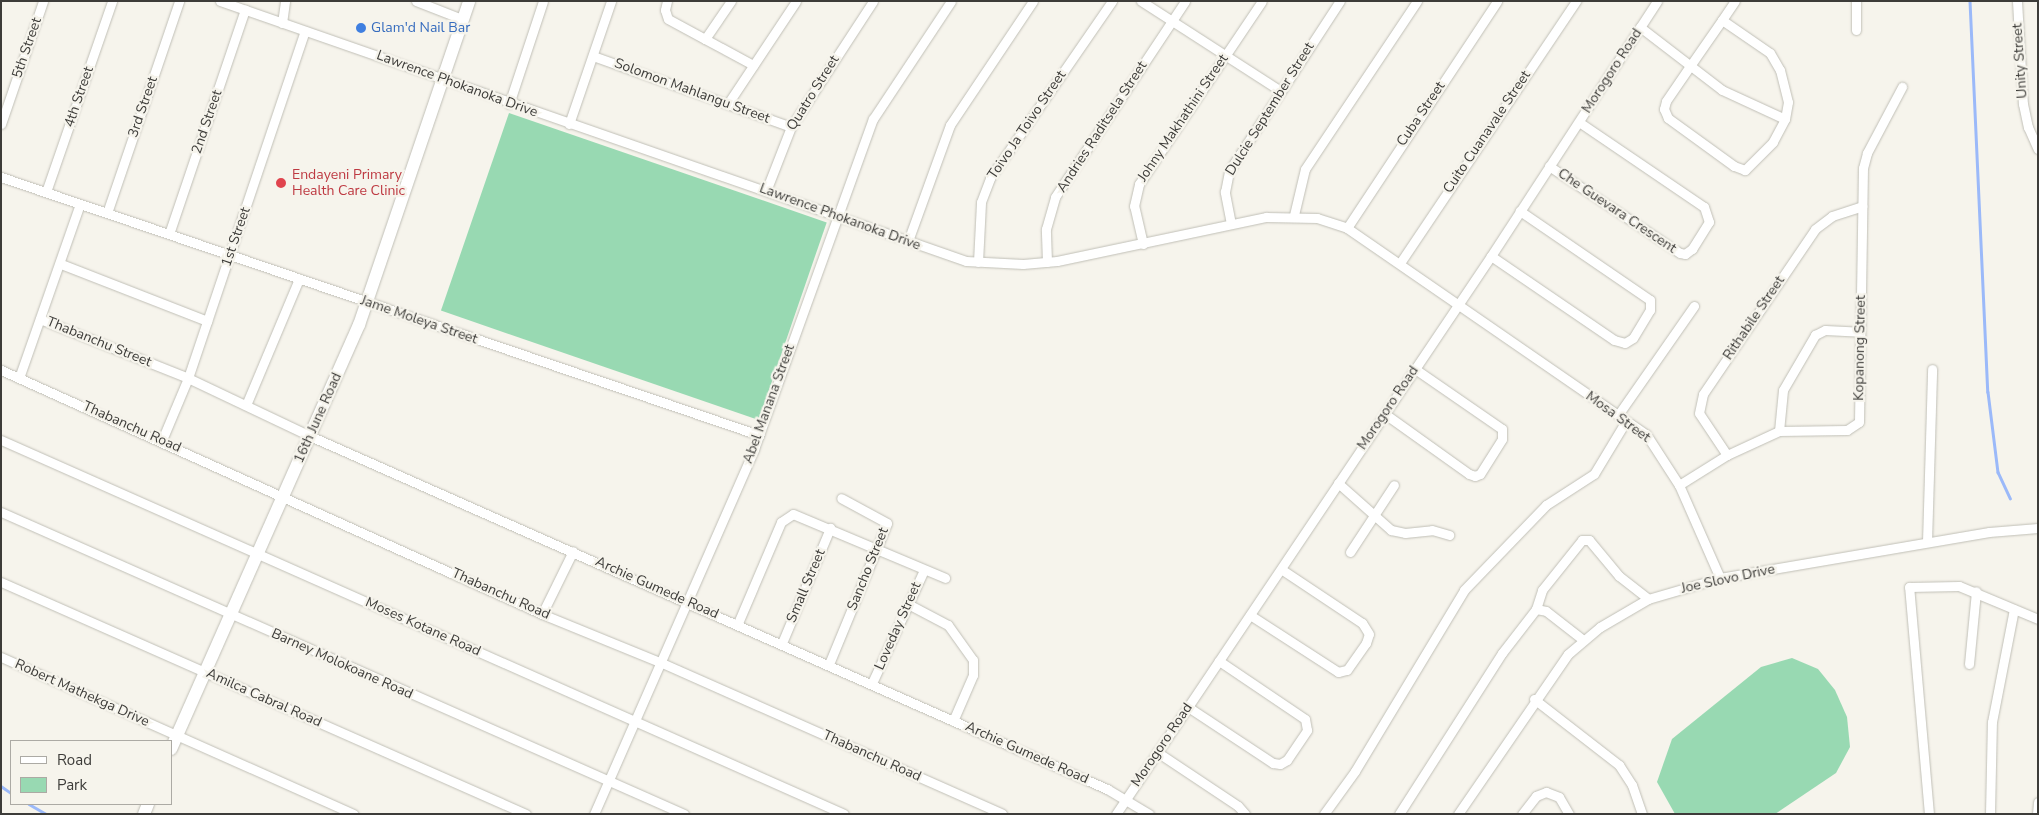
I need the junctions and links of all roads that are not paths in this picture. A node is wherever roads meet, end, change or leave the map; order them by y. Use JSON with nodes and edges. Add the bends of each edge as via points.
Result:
{"nodes":[{"id":1,"x":43,"y":1,"type":"edge"},
{"id":2,"x":112,"y":1,"type":"edge"},
{"id":3,"x":179,"y":1,"type":"edge"},
{"id":4,"x":220,"y":1,"type":"edge"},
{"id":5,"x":285,"y":1,"type":"edge"},
{"id":6,"x":416,"y":1,"type":"edge"},
{"id":7,"x":469,"y":1,"type":"edge"},
{"id":8,"x":543,"y":1,"type":"edge"},
{"id":9,"x":611,"y":1,"type":"edge"},
{"id":10,"x":667,"y":1,"type":"edge"},
{"id":11,"x":731,"y":1,"type":"edge"},
{"id":12,"x":796,"y":1,"type":"edge"},
{"id":13,"x":873,"y":1,"type":"edge"},
{"id":14,"x":951,"y":1,"type":"edge"},
{"id":15,"x":1033,"y":1,"type":"edge"},
{"id":16,"x":1112,"y":1,"type":"edge"},
{"id":17,"x":1142,"y":1,"type":"edge"},
{"id":18,"x":1186,"y":1,"type":"edge"},
{"id":19,"x":1262,"y":1,"type":"edge"},
{"id":20,"x":1340,"y":1,"type":"edge"},
{"id":21,"x":1417,"y":1,"type":"edge"},
{"id":22,"x":1497,"y":1,"type":"edge"},
{"id":23,"x":1576,"y":1,"type":"edge"},
{"id":24,"x":1657,"y":1,"type":"edge"},
{"id":25,"x":1735,"y":1,"type":"edge"},
{"id":26,"x":1856,"y":1,"type":"edge"},
{"id":27,"x":2017,"y":1,"type":"edge"},
{"id":28,"x":245,"y":10,"type":"junction"},
{"id":29,"x":462,"y":19,"type":"junction"},
{"id":30,"x":1722,"y":20,"type":"junction"},
{"id":31,"x":1171,"y":22,"type":"junction"},
{"id":32,"x":282,"y":23,"type":"junction"},
{"id":33,"x":1640,"y":27,"type":"junction"},
{"id":34,"x":1856,"y":30,"type":"dead end"},
{"id":35,"x":305,"y":31,"type":"junction"},
{"id":36,"x":705,"y":39,"type":"junction"},
{"id":37,"x":593,"y":56,"type":"junction"},
{"id":38,"x":1224,"y":56,"type":"junction"},
{"id":39,"x":753,"y":65,"type":"junction"},
{"id":40,"x":1690,"y":66,"type":"junction"},
{"id":41,"x":442,"y":79,"type":"junction"},
{"id":42,"x":1902,"y":88,"type":"dead end"},
{"id":43,"x":1280,"y":90,"type":"junction"},
{"id":44,"x":729,"y":102,"type":"junction"},
{"id":45,"x":509,"y":104,"type":"junction"},
{"id":46,"x":1785,"y":119,"type":"junction"},
{"id":47,"x":1578,"y":122,"type":"junction"},
{"id":48,"x":1,"y":124,"type":"edge"},
{"id":49,"x":569,"y":124,"type":"junction"},
{"id":50,"x":791,"y":126,"type":"junction"},
{"id":51,"x":2038,"y":149,"type":"edge"},
{"id":52,"x":1549,"y":166,"type":"junction"},
{"id":53,"x":1,"y":177,"type":"edge"},
{"id":54,"x":766,"y":191,"type":"junction"},
{"id":55,"x":46,"y":192,"type":"junction"},
{"id":56,"x":80,"y":204,"type":"junction"},
{"id":57,"x":1862,"y":206,"type":"junction"},
{"id":58,"x":1520,"y":211,"type":"junction"},
{"id":59,"x":107,"y":213,"type":"junction"},
{"id":60,"x":835,"y":216,"type":"junction"},
{"id":61,"x":1294,"y":216,"type":"junction"},
{"id":62,"x":1231,"y":224,"type":"junction"},
{"id":63,"x":1347,"y":228,"type":"junction"},
{"id":64,"x":169,"y":234,"type":"junction"},
{"id":65,"x":908,"y":241,"type":"junction"},
{"id":66,"x":1143,"y":244,"type":"junction"},
{"id":67,"x":230,"y":255,"type":"junction"},
{"id":68,"x":1491,"y":256,"type":"junction"},
{"id":69,"x":978,"y":262,"type":"junction"},
{"id":70,"x":1047,"y":262,"type":"junction"},
{"id":71,"x":1400,"y":263,"type":"junction"},
{"id":72,"x":61,"y":264,"type":"junction"},
{"id":73,"x":299,"y":279,"type":"junction"},
{"id":74,"x":368,"y":302,"type":"junction"},
{"id":75,"x":1458,"y":305,"type":"junction"},
{"id":76,"x":1694,"y":306,"type":"dead end"},
{"id":77,"x":40,"y":319,"type":"junction"},
{"id":78,"x":207,"y":320,"type":"junction"},
{"id":79,"x":1860,"y":332,"type":"junction"},
{"id":80,"x":1415,"y":369,"type":"junction"},
{"id":81,"x":1932,"y":369,"type":"dead end"},
{"id":82,"x":1,"y":370,"type":"edge"},
{"id":83,"x":19,"y":378,"type":"junction"},
{"id":84,"x":188,"y":378,"type":"junction"},
{"id":85,"x":246,"y":405,"type":"junction"},
{"id":86,"x":1385,"y":414,"type":"junction"},
{"id":87,"x":1618,"y":415,"type":"junction"},
{"id":88,"x":1626,"y":421,"type":"junction"},
{"id":89,"x":1779,"y":431,"type":"junction"},
{"id":90,"x":759,"y":435,"type":"junction"},
{"id":91,"x":310,"y":436,"type":"junction"},
{"id":92,"x":1,"y":440,"type":"edge"},
{"id":93,"x":162,"y":440,"type":"junction"},
{"id":94,"x":1727,"y":455,"type":"junction"},
{"id":95,"x":1338,"y":483,"type":"junction"},
{"id":96,"x":1394,"y":485,"type":"dead end"},
{"id":97,"x":1679,"y":485,"type":"junction"},
{"id":98,"x":284,"y":495,"type":"junction"},
{"id":99,"x":841,"y":498,"type":"dead end"},
{"id":100,"x":1,"y":512,"type":"edge"},
{"id":101,"x":1374,"y":516,"type":"junction"},
{"id":102,"x":830,"y":528,"type":"junction"},
{"id":103,"x":2038,"y":528,"type":"edge"},
{"id":104,"x":1449,"y":535,"type":"dead end"},
{"id":105,"x":1926,"y":542,"type":"junction"},
{"id":106,"x":877,"y":550,"type":"junction"},
{"id":107,"x":573,"y":551,"type":"junction"},
{"id":108,"x":1350,"y":552,"type":"dead end"},
{"id":109,"x":258,"y":554,"type":"junction"},
{"id":110,"x":1281,"y":569,"type":"junction"},
{"id":111,"x":924,"y":570,"type":"junction"},
{"id":112,"x":945,"y":578,"type":"dead end"},
{"id":113,"x":1720,"y":578,"type":"junction"},
{"id":114,"x":1,"y":582,"type":"edge"},
{"id":115,"x":1976,"y":591,"type":"junction"},
{"id":116,"x":1648,"y":599,"type":"junction"},
{"id":117,"x":687,"y":602,"type":"junction"},
{"id":118,"x":908,"y":604,"type":"junction"},
{"id":119,"x":1536,"y":609,"type":"junction"},
{"id":120,"x":2014,"y":609,"type":"junction"},
{"id":121,"x":231,"y":614,"type":"junction"},
{"id":122,"x":542,"y":614,"type":"junction"},
{"id":123,"x":1250,"y":615,"type":"junction"},
{"id":124,"x":2038,"y":619,"type":"edge"},
{"id":125,"x":738,"y":624,"type":"junction"},
{"id":126,"x":1582,"y":639,"type":"junction"},
{"id":127,"x":782,"y":643,"type":"junction"},
{"id":128,"x":1,"y":657,"type":"edge"},
{"id":129,"x":1219,"y":661,"type":"junction"},
{"id":130,"x":662,"y":662,"type":"junction"},
{"id":131,"x":829,"y":664,"type":"junction"},
{"id":132,"x":1968,"y":664,"type":"dead end"},
{"id":133,"x":205,"y":672,"type":"junction"},
{"id":134,"x":872,"y":683,"type":"junction"},
{"id":135,"x":1534,"y":699,"type":"junction"},
{"id":136,"x":1188,"y":707,"type":"junction"},
{"id":137,"x":635,"y":719,"type":"junction"},
{"id":138,"x":953,"y":721,"type":"junction"},
{"id":139,"x":177,"y":736,"type":"junction"},
{"id":140,"x":172,"y":747,"type":"edge"},
{"id":141,"x":1157,"y":752,"type":"junction"},
{"id":142,"x":608,"y":780,"type":"junction"},
{"id":143,"x":1127,"y":798,"type":"junction"},
{"id":144,"x":2038,"y":802,"type":"edge"},
{"id":145,"x":354,"y":814,"type":"edge"},
{"id":146,"x":526,"y":814,"type":"edge"},
{"id":147,"x":594,"y":814,"type":"edge"},
{"id":148,"x":684,"y":814,"type":"edge"},
{"id":149,"x":844,"y":814,"type":"edge"},
{"id":150,"x":1002,"y":814,"type":"edge"},
{"id":151,"x":1116,"y":814,"type":"edge"},
{"id":152,"x":1149,"y":814,"type":"edge"},
{"id":153,"x":1245,"y":814,"type":"edge"},
{"id":154,"x":1324,"y":814,"type":"edge"},
{"id":155,"x":1399,"y":814,"type":"edge"},
{"id":156,"x":1458,"y":814,"type":"edge"},
{"id":157,"x":1522,"y":814,"type":"edge"},
{"id":158,"x":1570,"y":814,"type":"edge"},
{"id":159,"x":1642,"y":814,"type":"edge"},
{"id":160,"x":1929,"y":814,"type":"edge"},
{"id":161,"x":1990,"y":814,"type":"edge"},
{"id":162,"x":2037,"y":814,"type":"edge"}],
"edges":[{"from":1,"to":48,"type":"street","name":"5th Street"},
{"from":2,"to":55,"type":"street","name":"4th Street"},
{"from":3,"to":59,"type":"street","name":"3rd Street"},
{"from":4,"to":28,"type":"street","name":"Lawrence Phokanoka Drive"},
{"from":5,"to":32,"type":"street"},
{"from":6,"to":29,"type":"street"},
{"from":7,"to":29,"type":"street","name":"16th June Road"},
{"from":8,"to":45,"type":"street"},
{"from":9,"to":37,"type":"street"},
{"from":10,"to":36,"type":"street","via":[[668,19]]},
{"from":11,"to":36,"type":"street"},
{"from":12,"to":39,"type":"street"},
{"from":13,"to":50,"type":"street","name":"Quatro Street"},
{"from":14,"to":60,"type":"street","name":"Abel Manana Street","via":[[880,105]]},
{"from":15,"to":65,"type":"street","via":[[950,125]]},
{"from":16,"to":69,"type":"street","name":"Toivo Ja Toivo Street","via":[[990,178],[981,202]]},
{"from":17,"to":31,"type":"street"},
{"from":18,"to":31,"type":"street","name":"Andries Raditsela Street"},
{"from":19,"to":38,"type":"street","name":"Johny Makhathini Street"},
{"from":20,"to":43,"type":"street","name":"Dulcie September Street"},
{"from":21,"to":61,"type":"street","via":[[1305,170]]},
{"from":22,"to":63,"type":"street","name":"Cuba Street"},
{"from":23,"to":71,"type":"street","name":"Cuito Cuanavale Street"},
{"from":24,"to":33,"type":"street","name":"Morogoro Road"},
{"from":25,"to":30,"type":"street"},
{"from":26,"to":34,"type":"street"},
{"from":27,"to":51,"type":"street","name":"Unity Street","via":[[2023,104],[2028,127]]},
{"from":28,"to":32,"type":"street","name":"Lawrence Phokanoka Drive"},
{"from":28,"to":64,"type":"street","name":"2nd Street"},
{"from":29,"to":41,"type":"street","name":"16th June Road"},
{"from":30,"to":40,"type":"street"},
{"from":30,"to":46,"type":"street","via":[[1762,46],[1776,62],[1788,102]]},
{"from":31,"to":38,"type":"street"},
{"from":31,"to":70,"type":"street","name":"Andries Raditsela Street","via":[[1051,205],[1046,229]]},
{"from":32,"to":35,"type":"street","name":"Lawrence Phokanoka Drive"},
{"from":33,"to":40,"type":"street"},
{"from":33,"to":47,"type":"street","name":"Morogoro Road"},
{"from":35,"to":41,"type":"street","name":"Lawrence Phokanoka Drive"},
{"from":35,"to":67,"type":"street","name":"1st Street"},
{"from":36,"to":39,"type":"street"},
{"from":37,"to":44,"type":"street","name":"Solomon Mahlangu Street"},
{"from":37,"to":49,"type":"street"},
{"from":38,"to":43,"type":"street"},
{"from":38,"to":66,"type":"street","name":"Johny Makhathini Street","via":[[1135,192],[1134,206]]},
{"from":39,"to":44,"type":"street"},
{"from":40,"to":46,"type":"street","via":[[1730,94]]},
{"from":40,"to":46,"type":"street","via":[[1666,101],[1665,114],[1734,166],[1749,168],[1773,142]]},
{"from":41,"to":45,"type":"street","name":"Lawrence Phokanoka Drive"},
{"from":41,"to":74,"type":"street","name":"16th June Road"},
{"from":42,"to":57,"type":"street","name":"Kopanong Street","via":[[1864,160]]},
{"from":43,"to":62,"type":"street","name":"Dulcie September Street","via":[[1229,171],[1225,192]]},
{"from":44,"to":50,"type":"street","name":"Solomon Mahlangu Street"},
{"from":45,"to":49,"type":"street","name":"Lawrence Phokanoka Drive"},
{"from":47,"to":52,"type":"street","name":"Morogoro Road"},
{"from":47,"to":52,"type":"street","name":"Che Guevara Crescent","via":[[1704,207],[1709,214],[1707,226],[1692,249],[1680,254]]},
{"from":49,"to":54,"type":"street","name":"Lawrence Phokanoka Drive"},
{"from":50,"to":54,"type":"street","name":"Quatro Street"},
{"from":52,"to":58,"type":"street","name":"Morogoro Road"},
{"from":53,"to":55,"type":"street","name":"Jame Moleya Street"},
{"from":54,"to":60,"type":"street","name":"Lawrence Phokanoka Drive"},
{"from":55,"to":56,"type":"street","name":"Jame Moleya Street"},
{"from":56,"to":59,"type":"street","name":"Jame Moleya Street"},
{"from":56,"to":72,"type":"street"},
{"from":57,"to":79,"type":"street","name":"Kopanong Street"},
{"from":57,"to":94,"type":"street","name":"Rithabile Street","via":[[1832,216],[1815,229],[1703,394],[1699,413]]},
{"from":58,"to":68,"type":"street","name":"Morogoro Road"},
{"from":58,"to":68,"type":"street","via":[[1650,300],[1650,310],[1633,338],[1625,343],[1614,340]]},
{"from":59,"to":64,"type":"street","name":"Jame Moleya Street"},
{"from":60,"to":65,"type":"street","name":"Lawrence Phokanoka Drive"},
{"from":60,"to":90,"type":"street","name":"Abel Manana Street"},
{"from":61,"to":62,"type":"street","name":"Lawrence Phokanoka Drive"},
{"from":61,"to":63,"type":"street","name":"Lawrence Phokanoka Drive","via":[[1316,218]]},
{"from":62,"to":66,"type":"street","name":"Lawrence Phokanoka Drive"},
{"from":63,"to":71,"type":"street","name":"Lawrence Phokanoka Drive"},
{"from":64,"to":67,"type":"street","name":"Jame Moleya Street"},
{"from":65,"to":69,"type":"street","name":"Lawrence Phokanoka Drive"},
{"from":66,"to":70,"type":"street","name":"Lawrence Phokanoka Drive"},
{"from":67,"to":73,"type":"street","name":"Jame Moleya Street"},
{"from":67,"to":78,"type":"street","name":"1st Street"},
{"from":68,"to":75,"type":"street","name":"Morogoro Road"},
{"from":69,"to":70,"type":"street","name":"Lawrence Phokanoka Drive"},
{"from":71,"to":75,"type":"street","name":"Lawrence Phokanoka Drive"},
{"from":72,"to":77,"type":"street"},
{"from":72,"to":78,"type":"street"},
{"from":73,"to":74,"type":"street","name":"Jame Moleya Street"},
{"from":73,"to":85,"type":"street"},
{"from":74,"to":90,"type":"street","name":"Jame Moleya Street"},
{"from":74,"to":91,"type":"street","name":"16th June Road"},
{"from":75,"to":80,"type":"street","name":"Morogoro Road"},
{"from":75,"to":87,"type":"street","name":"Mosa Street"},
{"from":76,"to":87,"type":"street"},
{"from":77,"to":83,"type":"street","name":"Thabanchu Street"},
{"from":77,"to":84,"type":"street","name":"Thabanchu Street"},
{"from":78,"to":84,"type":"street","name":"1st Street"},
{"from":79,"to":89,"type":"street","via":[[1825,330],[1815,335],[1783,390]]},
{"from":79,"to":89,"type":"street","name":"Kopanong Street","via":[[1857,424],[1847,430]]},
{"from":80,"to":86,"type":"street","name":"Morogoro Road"},
{"from":80,"to":86,"type":"street","via":[[1502,429],[1502,439],[1480,474],[1469,474]]},
{"from":81,"to":105,"type":"street"},
{"from":82,"to":83,"type":"street","name":"Thabanchu Road"},
{"from":83,"to":93,"type":"street","name":"Thabanchu Road"},
{"from":84,"to":85,"type":"street","name":"Archie Gumede Road"},
{"from":84,"to":93,"type":"street","name":"1st Street"},
{"from":85,"to":91,"type":"street","name":"Archie Gumede Road"},
{"from":86,"to":95,"type":"street","name":"Morogoro Road"},
{"from":87,"to":88,"type":"street","name":"Mosa Street"},
{"from":88,"to":97,"type":"street","name":"Mosa Street","via":[[1654,443]]},
{"from":88,"to":154,"type":"street","via":[[1594,474],[1546,505],[1464,590],[1355,771]]},
{"from":89,"to":94,"type":"street","name":"Kopanong Street"},
{"from":90,"to":117,"type":"street","name":"Abel Manana Street"},
{"from":91,"to":98,"type":"street","name":"16th June Road"},
{"from":91,"to":107,"type":"street","name":"Archie Gumede Road"},
{"from":92,"to":109,"type":"street","name":"Moses Kotane Road"},
{"from":93,"to":98,"type":"street","name":"Thabanchu Road"},
{"from":94,"to":97,"type":"street","name":"Kopanong Street"},
{"from":95,"to":101,"type":"street"},
{"from":95,"to":110,"type":"street","name":"Morogoro Road"},
{"from":96,"to":101,"type":"street"},
{"from":97,"to":113,"type":"street","name":"Mosa Street"},
{"from":98,"to":109,"type":"street","name":"16th June Road"},
{"from":98,"to":122,"type":"street","name":"Thabanchu Road"},
{"from":99,"to":106,"type":"street","name":"Sancho Street","via":[[886,521]]},
{"from":100,"to":121,"type":"street","name":"Barney Molokoane Road"},
{"from":101,"to":104,"type":"street","via":[[1397,533],[1432,530]]},
{"from":101,"to":108,"type":"street"},
{"from":102,"to":106,"type":"street"},
{"from":102,"to":125,"type":"street","via":[[792,514],[781,522]]},
{"from":102,"to":127,"type":"street","name":"Small Street"},
{"from":103,"to":105,"type":"street","name":"Joe Slovo Drive"},
{"from":105,"to":113,"type":"street","name":"Joe Slovo Drive"},
{"from":106,"to":111,"type":"street"},
{"from":106,"to":131,"type":"street","name":"Sancho Street"},
{"from":107,"to":117,"type":"street","name":"Archie Gumede Road"},
{"from":107,"to":122,"type":"street"},
{"from":109,"to":121,"type":"street","name":"16th June Road"},
{"from":109,"to":137,"type":"street","name":"Moses Kotane Road"},
{"from":110,"to":123,"type":"street","name":"Morogoro Road"},
{"from":110,"to":123,"type":"street","via":[[1362,623],[1369,634],[1366,643],[1347,670],[1338,672]]},
{"from":111,"to":112,"type":"street"},
{"from":111,"to":118,"type":"street","name":"Loveday Street"},
{"from":113,"to":116,"type":"street","name":"Joe Slovo Drive"},
{"from":114,"to":133,"type":"street","name":"Amilca Cabral Road"},
{"from":115,"to":120,"type":"street"},
{"from":115,"to":132,"type":"street"},
{"from":115,"to":160,"type":"street","via":[[1940,584],[1909,587]]},
{"from":116,"to":119,"type":"street","via":[[1623,580],[1586,538],[1546,583]]},
{"from":116,"to":126,"type":"street","name":"Joe Slovo Drive"},
{"from":117,"to":125,"type":"street","name":"Archie Gumede Road"},
{"from":117,"to":130,"type":"street","name":"Abel Manana Street"},
{"from":118,"to":134,"type":"street","name":"Loveday Street"},
{"from":118,"to":138,"type":"street","via":[[948,625],[973,660],[972,675]]},
{"from":119,"to":126,"type":"street","via":[[1546,611]]},
{"from":119,"to":155,"type":"street","via":[[1502,653]]},
{"from":120,"to":124,"type":"street"},
{"from":120,"to":161,"type":"street","via":[[1993,714]]},
{"from":121,"to":133,"type":"street","name":"16th June Road"},
{"from":121,"to":142,"type":"street","name":"Barney Molokoane Road"},
{"from":122,"to":130,"type":"street","name":"Thabanchu Road"},
{"from":123,"to":129,"type":"street","name":"Morogoro Road"},
{"from":125,"to":127,"type":"street","name":"Archie Gumede Road"},
{"from":126,"to":135,"type":"street","name":"Joe Slovo Drive"},
{"from":127,"to":131,"type":"street","name":"Archie Gumede Road"},
{"from":128,"to":139,"type":"street","name":"Robert Mathekga Drive"},
{"from":129,"to":136,"type":"street","name":"Morogoro Road"},
{"from":129,"to":136,"type":"street","via":[[1305,719],[1307,730],[1292,754],[1285,762],[1275,764]]},
{"from":130,"to":137,"type":"street","name":"Abel Manana Street"},
{"from":130,"to":150,"type":"street","name":"Thabanchu Road"},
{"from":131,"to":134,"type":"street","name":"Archie Gumede Road"},
{"from":133,"to":139,"type":"street","name":"16th June Road"},
{"from":133,"to":146,"type":"street","name":"Amilca Cabral Road"},
{"from":134,"to":138,"type":"street","name":"Archie Gumede Road"},
{"from":135,"to":156,"type":"street","name":"Joe Slovo Drive"},
{"from":135,"to":159,"type":"street","via":[[1619,765],[1632,785]]},
{"from":136,"to":141,"type":"street","name":"Morogoro Road"},
{"from":137,"to":142,"type":"street","name":"Abel Manana Street"},
{"from":137,"to":149,"type":"street","name":"Moses Kotane Road"},
{"from":138,"to":143,"type":"street","name":"Archie Gumede Road"},
{"from":139,"to":140,"type":"street","name":"16th June Road"},
{"from":139,"to":145,"type":"street","name":"Robert Mathekga Drive"},
{"from":141,"to":143,"type":"street","name":"Morogoro Road"},
{"from":141,"to":153,"type":"street","via":[[1238,806]]},
{"from":142,"to":147,"type":"street","name":"Abel Manana Street"},
{"from":142,"to":148,"type":"street","name":"Barney Molokoane Road"},
{"from":143,"to":151,"type":"street","name":"Morogoro Road"},
{"from":143,"to":152,"type":"street","name":"Archie Gumede Road"},
{"from":144,"to":162,"type":"street"},
{"from":157,"to":158,"type":"street","via":[[1536,796],[1546,792],[1560,797]]}]}
